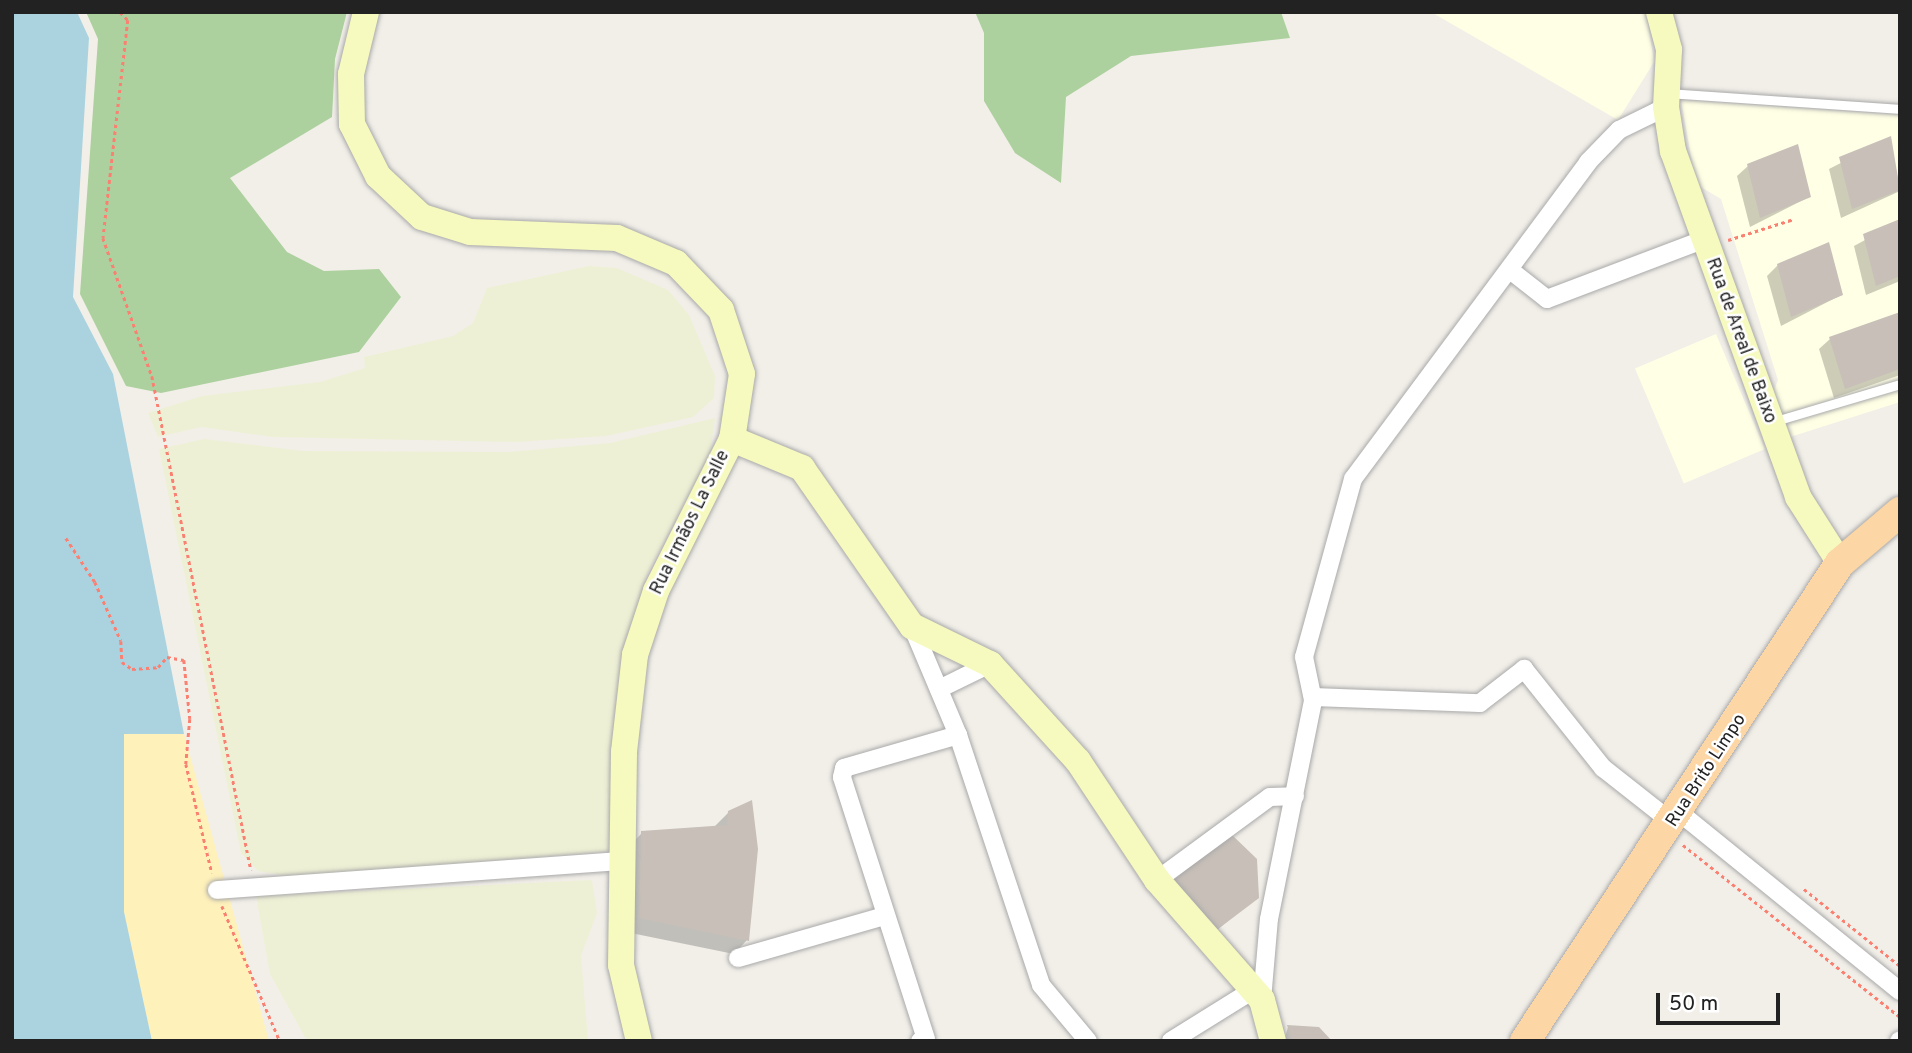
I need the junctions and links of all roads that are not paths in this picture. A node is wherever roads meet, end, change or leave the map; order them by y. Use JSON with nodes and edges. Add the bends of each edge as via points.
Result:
{"nodes":[{"id":1,"x":366,"y":12,"type":"edge"},
{"id":2,"x":1659,"y":12,"type":"edge"},
{"id":3,"x":1666,"y":100,"type":"junction"},
{"id":4,"x":1900,"y":110,"type":"edge"},
{"id":5,"x":1702,"y":240,"type":"junction"},
{"id":6,"x":1510,"y":270,"type":"junction"},
{"id":7,"x":1900,"y":384,"type":"edge"},
{"id":8,"x":1770,"y":423,"type":"junction"},
{"id":9,"x":732,"y":439,"type":"junction"},
{"id":10,"x":1900,"y":512,"type":"edge"},
{"id":11,"x":1840,"y":563,"type":"junction"},
{"id":12,"x":912,"y":626,"type":"junction"},
{"id":13,"x":990,"y":664,"type":"junction"},
{"id":14,"x":939,"y":689,"type":"junction"},
{"id":15,"x":1313,"y":697,"type":"junction"},
{"id":16,"x":958,"y":735,"type":"junction"},
{"id":17,"x":1295,"y":796,"type":"junction"},
{"id":18,"x":1673,"y":822,"type":"junction"},
{"id":19,"x":622,"y":861,"type":"junction"},
{"id":20,"x":1157,"y":880,"type":"junction"},
{"id":21,"x":217,"y":890,"type":"dead end"},
{"id":22,"x":884,"y":915,"type":"junction"},
{"id":23,"x":738,"y":958,"type":"dead end"},
{"id":24,"x":1900,"y":991,"type":"edge"},
{"id":25,"x":1258,"y":995,"type":"junction"},
{"id":26,"x":925,"y":1040,"type":"edge"},
{"id":27,"x":639,"y":1041,"type":"edge"},
{"id":28,"x":1088,"y":1041,"type":"edge"},
{"id":29,"x":1171,"y":1041,"type":"edge"},
{"id":30,"x":1273,"y":1041,"type":"edge"},
{"id":31,"x":1525,"y":1041,"type":"edge"}],
"edges":[{"from":1,"to":9,"type":"street","name":"Rua Irmãos La Salle","via":[[351,74],[352,124],[378,176],[422,216],[470,232],[617,238],[676,263],[721,310],[742,374]]},
{"from":2,"to":3,"type":"street","name":"Rua de Areal de Baixo","via":[[1668,50]]},
{"from":3,"to":4,"type":"lane"},
{"from":3,"to":5,"type":"street","name":"Rua de Areal de Baixo"},
{"from":3,"to":6,"type":"street","via":[[1604,145]]},
{"from":5,"to":6,"type":"street","via":[[1547,299]]},
{"from":5,"to":8,"type":"street","name":"Rua de Areal de Baixo"},
{"from":6,"to":15,"type":"street","via":[[1413,391],[1353,479],[1304,657]]},
{"from":7,"to":8,"type":"lane"},
{"from":8,"to":11,"type":"street","name":"Rua de Areal de Baixo","via":[[1811,526]]},
{"from":9,"to":12,"type":"street","via":[[802,468]]},
{"from":9,"to":19,"type":"street","name":"Rua Irmãos La Salle","via":[[656,591],[635,655],[624,752]]},
{"from":10,"to":11,"type":"main road","name":"Rua Brito Limpo"},
{"from":11,"to":18,"type":"main road","name":"Rua Brito Limpo"},
{"from":12,"to":13,"type":"street"},
{"from":12,"to":14,"type":"street"},
{"from":13,"to":14,"type":"street"},
{"from":13,"to":20,"type":"street","via":[[1078,761]]},
{"from":14,"to":16,"type":"street"},
{"from":15,"to":17,"type":"street","via":[[1306,761]]},
{"from":15,"to":18,"type":"street","via":[[1480,703],[1524,669],[1603,768]]},
{"from":16,"to":22,"type":"street","via":[[844,768]]},
{"from":16,"to":28,"type":"street","via":[[1041,985]]},
{"from":17,"to":20,"type":"street","via":[[1270,797]]},
{"from":17,"to":25,"type":"street"},
{"from":18,"to":24,"type":"street"},
{"from":18,"to":31,"type":"main road","name":"Rua Brito Limpo"},
{"from":19,"to":21,"type":"street"},
{"from":19,"to":27,"type":"street","name":"Rua Irmãos La Salle","via":[[621,965]]},
{"from":20,"to":25,"type":"street"},
{"from":22,"to":23,"type":"street"},
{"from":22,"to":26,"type":"street"},
{"from":25,"to":29,"type":"street"},
{"from":25,"to":30,"type":"street"}]}
